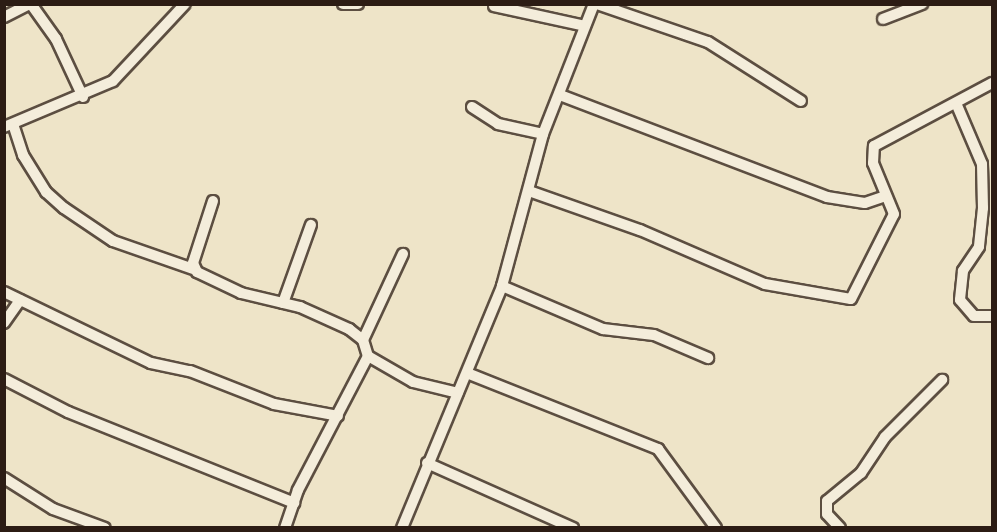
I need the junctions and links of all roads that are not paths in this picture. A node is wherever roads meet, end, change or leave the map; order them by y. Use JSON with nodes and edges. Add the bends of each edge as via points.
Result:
{"nodes":[{"id":1,"x":30,"y":4,"type":"edge"},
{"id":2,"x":185,"y":4,"type":"edge"},
{"id":3,"x":343,"y":4,"type":"edge"},
{"id":4,"x":358,"y":4,"type":"edge"},
{"id":5,"x":596,"y":4,"type":"edge"},
{"id":6,"x":922,"y":4,"type":"edge"},
{"id":7,"x":494,"y":6,"type":"dead end"},
{"id":8,"x":4,"y":16,"type":"edge"},
{"id":9,"x":883,"y":20,"type":"dead end"},
{"id":10,"x":585,"y":26,"type":"junction"},
{"id":11,"x":993,"y":83,"type":"edge"},
{"id":12,"x":560,"y":95,"type":"junction"},
{"id":13,"x":83,"y":97,"type":"junction"},
{"id":14,"x":801,"y":101,"type":"dead end"},
{"id":15,"x":956,"y":103,"type":"junction"},
{"id":16,"x":472,"y":107,"type":"dead end"},
{"id":17,"x":9,"y":125,"type":"edge"},
{"id":18,"x":543,"y":134,"type":"junction"},
{"id":19,"x":529,"y":191,"type":"junction"},
{"id":20,"x":885,"y":196,"type":"junction"},
{"id":21,"x":213,"y":201,"type":"dead end"},
{"id":22,"x":311,"y":225,"type":"dead end"},
{"id":23,"x":403,"y":254,"type":"dead end"},
{"id":24,"x":193,"y":269,"type":"junction"},
{"id":25,"x":502,"y":286,"type":"junction"},
{"id":26,"x":4,"y":292,"type":"edge"},
{"id":27,"x":20,"y":300,"type":"junction"},
{"id":28,"x":283,"y":303,"type":"junction"},
{"id":29,"x":993,"y":316,"type":"edge"},
{"id":30,"x":4,"y":323,"type":"edge"},
{"id":31,"x":363,"y":340,"type":"junction"},
{"id":32,"x":368,"y":356,"type":"junction"},
{"id":33,"x":708,"y":358,"type":"dead end"},
{"id":34,"x":467,"y":373,"type":"junction"},
{"id":35,"x":4,"y":379,"type":"edge"},
{"id":36,"x":942,"y":380,"type":"dead end"},
{"id":37,"x":458,"y":393,"type":"junction"},
{"id":38,"x":338,"y":416,"type":"junction"},
{"id":39,"x":427,"y":463,"type":"junction"},
{"id":40,"x":4,"y":478,"type":"edge"},
{"id":41,"x":294,"y":503,"type":"junction"},
{"id":42,"x":105,"y":528,"type":"edge"},
{"id":43,"x":285,"y":528,"type":"edge"},
{"id":44,"x":402,"y":528,"type":"edge"},
{"id":45,"x":573,"y":528,"type":"edge"},
{"id":46,"x":716,"y":528,"type":"edge"},
{"id":47,"x":840,"y":528,"type":"edge"}],
"edges":[{"from":1,"to":8,"type":"street"},
{"from":1,"to":13,"type":"street","via":[[56,39]]},
{"from":2,"to":13,"type":"street","via":[[139,59]]},
{"from":3,"to":4,"type":"street"},
{"from":5,"to":10,"type":"street"},
{"from":5,"to":14,"type":"street","via":[[708,42]]},
{"from":6,"to":9,"type":"street"},
{"from":7,"to":10,"type":"street"},
{"from":10,"to":12,"type":"street"},
{"from":11,"to":15,"type":"street"},
{"from":12,"to":18,"type":"street"},
{"from":12,"to":20,"type":"street","via":[[827,197],[866,202]]},
{"from":13,"to":17,"type":"street"},
{"from":15,"to":20,"type":"street","via":[[874,146],[873,163]]},
{"from":15,"to":29,"type":"street","via":[[983,175],[979,247],[963,271],[960,300],[974,316]]},
{"from":16,"to":18,"type":"street","via":[[498,123]]},
{"from":17,"to":24,"type":"street","via":[[46,192],[64,208],[114,241]]},
{"from":18,"to":19,"type":"street"},
{"from":19,"to":20,"type":"street","via":[[640,230],[765,284],[822,291],[838,300],[859,292],[894,214]]},
{"from":19,"to":25,"type":"street"},
{"from":21,"to":24,"type":"street"},
{"from":22,"to":28,"type":"street"},
{"from":23,"to":31,"type":"street"},
{"from":24,"to":28,"type":"street","via":[[241,293]]},
{"from":25,"to":33,"type":"street","via":[[603,329],[654,335]]},
{"from":25,"to":34,"type":"street"},
{"from":26,"to":27,"type":"street"},
{"from":27,"to":30,"type":"street"},
{"from":27,"to":38,"type":"street","via":[[72,321],[151,363],[190,371],[274,404]]},
{"from":28,"to":31,"type":"street","via":[[349,329]]},
{"from":31,"to":32,"type":"street"},
{"from":32,"to":37,"type":"street","via":[[413,382]]},
{"from":32,"to":38,"type":"street"},
{"from":34,"to":37,"type":"street"},
{"from":34,"to":46,"type":"street","via":[[658,449]]},
{"from":35,"to":41,"type":"street","via":[[68,412]]},
{"from":36,"to":47,"type":"street","via":[[885,437],[861,473],[827,501],[824,507]]},
{"from":37,"to":39,"type":"street"},
{"from":38,"to":41,"type":"street"},
{"from":39,"to":44,"type":"street"},
{"from":39,"to":45,"type":"street"},
{"from":40,"to":42,"type":"street","via":[[53,509]]},
{"from":41,"to":43,"type":"street"}]}
